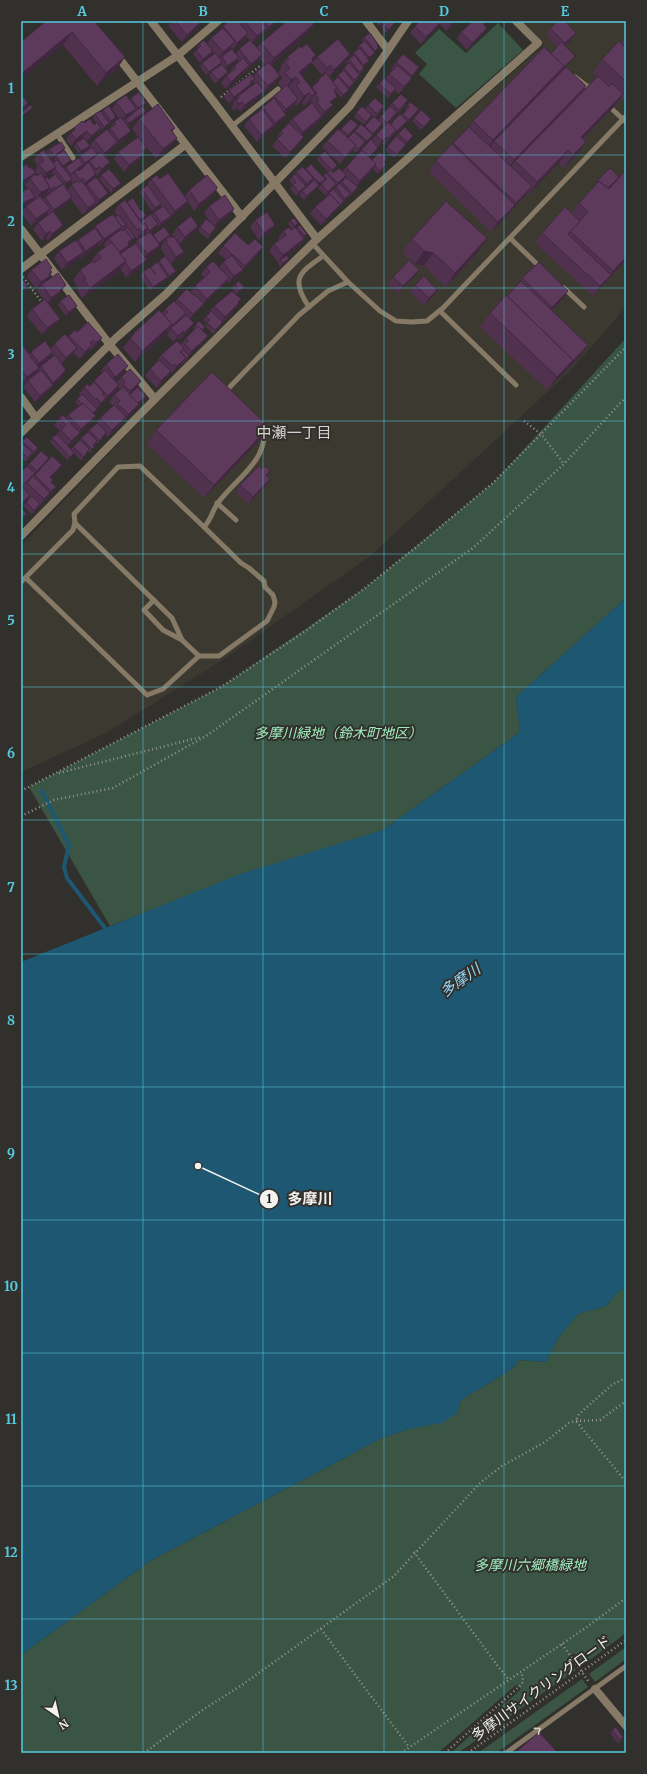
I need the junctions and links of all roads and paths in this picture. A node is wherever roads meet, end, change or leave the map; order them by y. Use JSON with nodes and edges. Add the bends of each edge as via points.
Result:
{"nodes":[{"id":1,"x":151,"y":21,"type":"edge"},
{"id":2,"x":218,"y":21,"type":"edge"},
{"id":3,"x":366,"y":21,"type":"edge"},
{"id":4,"x":408,"y":21,"type":"edge"},
{"id":5,"x":516,"y":21,"type":"edge"},
{"id":6,"x":109,"y":45,"type":"edge"},
{"id":7,"x":388,"y":50,"type":"junction"},
{"id":8,"x":177,"y":56,"type":"junction"},
{"id":9,"x":260,"y":66,"type":"dead end"},
{"id":10,"x":569,"y":73,"type":"edge"},
{"id":11,"x":137,"y":82,"type":"junction"},
{"id":12,"x":278,"y":89,"type":"dead end"},
{"id":13,"x":596,"y":94,"type":"edge"},
{"id":14,"x":214,"y":102,"type":"junction"},
{"id":15,"x":612,"y":109,"type":"edge"},
{"id":16,"x":625,"y":119,"type":"edge"},
{"id":17,"x":232,"y":126,"type":"junction"},
{"id":18,"x":57,"y":134,"type":"junction"},
{"id":19,"x":185,"y":145,"type":"junction"},
{"id":20,"x":21,"y":157,"type":"edge"},
{"id":21,"x":73,"y":158,"type":"dead end"},
{"id":22,"x":275,"y":182,"type":"junction"},
{"id":23,"x":242,"y":217,"type":"junction"},
{"id":24,"x":21,"y":229,"type":"edge"},
{"id":25,"x":510,"y":238,"type":"junction"},
{"id":26,"x":315,"y":242,"type":"junction"},
{"id":27,"x":40,"y":254,"type":"junction"},
{"id":28,"x":323,"y":256,"type":"junction"},
{"id":29,"x":21,"y":269,"type":"edge"},
{"id":30,"x":545,"y":271,"type":"edge"},
{"id":31,"x":21,"y":274,"type":"edge"},
{"id":32,"x":348,"y":282,"type":"junction"},
{"id":33,"x":562,"y":286,"type":"edge"},
{"id":34,"x":44,"y":306,"type":"edge"},
{"id":35,"x":309,"y":307,"type":"junction"},
{"id":36,"x":584,"y":307,"type":"dead end"},
{"id":37,"x":440,"y":311,"type":"junction"},
{"id":38,"x":110,"y":345,"type":"junction"},
{"id":39,"x":626,"y":347,"type":"edge"},
{"id":40,"x":516,"y":385,"type":"dead end"},
{"id":41,"x":21,"y":397,"type":"edge"},
{"id":42,"x":626,"y":397,"type":"edge"},
{"id":43,"x":230,"y":398,"type":"edge"},
{"id":44,"x":155,"y":399,"type":"junction"},
{"id":45,"x":36,"y":418,"type":"junction"},
{"id":46,"x":524,"y":421,"type":"dead end"},
{"id":47,"x":258,"y":424,"type":"edge"},
{"id":48,"x":21,"y":433,"type":"edge"},
{"id":49,"x":541,"y":434,"type":"junction"},
{"id":50,"x":564,"y":464,"type":"junction"},
{"id":51,"x":218,"y":503,"type":"junction"},
{"id":52,"x":236,"y":520,"type":"dead end"},
{"id":53,"x":74,"y":523,"type":"junction"},
{"id":54,"x":204,"y":527,"type":"junction"},
{"id":55,"x":21,"y":536,"type":"edge"},
{"id":56,"x":26,"y":578,"type":"junction"},
{"id":57,"x":21,"y":582,"type":"edge"},
{"id":58,"x":154,"y":600,"type":"junction"},
{"id":59,"x":182,"y":640,"type":"junction"},
{"id":60,"x":199,"y":656,"type":"junction"},
{"id":61,"x":206,"y":736,"type":"junction"},
{"id":62,"x":54,"y":775,"type":"junction"},
{"id":63,"x":21,"y":791,"type":"edge"},
{"id":64,"x":21,"y":816,"type":"edge"},
{"id":65,"x":626,"y":1378,"type":"edge"},
{"id":66,"x":626,"y":1401,"type":"edge"},
{"id":67,"x":576,"y":1421,"type":"junction"},
{"id":68,"x":626,"y":1482,"type":"edge"},
{"id":69,"x":414,"y":1552,"type":"junction"},
{"id":70,"x":626,"y":1598,"type":"edge"},
{"id":71,"x":321,"y":1629,"type":"junction"},
{"id":72,"x":626,"y":1640,"type":"edge"},
{"id":73,"x":562,"y":1644,"type":"junction"},
{"id":74,"x":626,"y":1666,"type":"edge"},
{"id":75,"x":521,"y":1672,"type":"junction"},
{"id":76,"x":583,"y":1672,"type":"junction"},
{"id":77,"x":586,"y":1677,"type":"dead end"},
{"id":78,"x":509,"y":1680,"type":"junction"},
{"id":79,"x":595,"y":1689,"type":"junction"},
{"id":80,"x":625,"y":1722,"type":"edge"},
{"id":81,"x":409,"y":1747,"type":"junction"},
{"id":82,"x":144,"y":1753,"type":"edge"},
{"id":83,"x":401,"y":1753,"type":"edge"},
{"id":84,"x":445,"y":1753,"type":"edge"},
{"id":85,"x":468,"y":1753,"type":"edge"},
{"id":86,"x":506,"y":1753,"type":"edge"}],
"edges":[{"from":1,"to":8,"type":"street"},
{"from":2,"to":8,"type":"street"},
{"from":3,"to":7,"type":"street"},
{"from":4,"to":7,"type":"street"},
{"from":5,"to":26,"type":"street","via":[[540,45]]},
{"from":6,"to":11,"type":"street"},
{"from":7,"to":22,"type":"street","via":[[350,106]]},
{"from":8,"to":11,"type":"street"},
{"from":8,"to":14,"type":"street"},
{"from":9,"to":14,"type":"path"},
{"from":10,"to":13,"type":"lane"},
{"from":11,"to":18,"type":"street"},
{"from":11,"to":19,"type":"street"},
{"from":12,"to":17,"type":"lane"},
{"from":14,"to":17,"type":"street"},
{"from":15,"to":16,"type":"lane"},
{"from":16,"to":25,"type":"lane"},
{"from":17,"to":22,"type":"street"},
{"from":18,"to":20,"type":"street"},
{"from":18,"to":21,"type":"lane"},
{"from":19,"to":23,"type":"street"},
{"from":19,"to":27,"type":"street","via":[[108,199]]},
{"from":22,"to":23,"type":"street"},
{"from":22,"to":26,"type":"street"},
{"from":23,"to":38,"type":"street","via":[[166,294]]},
{"from":24,"to":27,"type":"street"},
{"from":25,"to":30,"type":"lane"},
{"from":25,"to":37,"type":"lane"},
{"from":26,"to":28,"type":"lane"},
{"from":26,"to":44,"type":"street"},
{"from":27,"to":29,"type":"street"},
{"from":27,"to":38,"type":"street"},
{"from":28,"to":32,"type":"lane"},
{"from":28,"to":35,"type":"lane","via":[[307,268],[299,279],[300,293]]},
{"from":31,"to":34,"type":"path"},
{"from":32,"to":35,"type":"lane","via":[[328,291]]},
{"from":32,"to":37,"type":"lane","via":[[380,311],[396,321],[427,321]]},
{"from":33,"to":36,"type":"lane"},
{"from":35,"to":43,"type":"lane","via":[[224,393]]},
{"from":37,"to":40,"type":"lane"},
{"from":38,"to":44,"type":"street"},
{"from":38,"to":45,"type":"street"},
{"from":39,"to":49,"type":"path"},
{"from":41,"to":45,"type":"street"},
{"from":42,"to":50,"type":"path"},
{"from":44,"to":55,"type":"street"},
{"from":45,"to":48,"type":"street"},
{"from":46,"to":49,"type":"path"},
{"from":47,"to":51,"type":"lane","via":[[264,430],[265,438],[257,458]]},
{"from":49,"to":50,"type":"path"},
{"from":49,"to":62,"type":"path","via":[[494,482],[432,535],[307,630],[221,686]]},
{"from":50,"to":61,"type":"path","via":[[473,548]]},
{"from":51,"to":52,"type":"lane"},
{"from":51,"to":54,"type":"lane"},
{"from":53,"to":54,"type":"lane","via":[[74,514],[118,467],[140,466]]},
{"from":53,"to":56,"type":"lane","via":[[73,530]]},
{"from":53,"to":58,"type":"lane"},
{"from":54,"to":60,"type":"lane","via":[[241,563],[264,581],[275,602],[267,621],[227,651],[219,656]]},
{"from":56,"to":57,"type":"lane"},
{"from":56,"to":60,"type":"lane","via":[[147,695],[163,689]]},
{"from":58,"to":59,"type":"lane","via":[[172,618]]},
{"from":58,"to":59,"type":"lane","via":[[144,610],[163,630]]},
{"from":59,"to":60,"type":"lane"},
{"from":61,"to":62,"type":"path"},
{"from":61,"to":64,"type":"path","via":[[113,788],[54,800]]},
{"from":62,"to":63,"type":"path"},
{"from":65,"to":67,"type":"path","via":[[613,1384],[579,1414]]},
{"from":66,"to":67,"type":"path","via":[[600,1420]]},
{"from":67,"to":68,"type":"path"},
{"from":67,"to":69,"type":"path","via":[[568,1423],[546,1442],[502,1466],[480,1483]]},
{"from":69,"to":71,"type":"path","via":[[394,1576]]},
{"from":69,"to":78,"type":"path"},
{"from":70,"to":73,"type":"path"},
{"from":71,"to":81,"type":"path"},
{"from":71,"to":82,"type":"path"},
{"from":72,"to":76,"type":"path","name":"多摩川サイクリングロード"},
{"from":73,"to":75,"type":"path"},
{"from":73,"to":76,"type":"path"},
{"from":74,"to":79,"type":"lane"},
{"from":75,"to":78,"type":"path"},
{"from":75,"to":84,"type":"path","via":[[522,1684]]},
{"from":76,"to":77,"type":"path"},
{"from":76,"to":85,"type":"path","name":"多摩川サイクリングロード"},
{"from":78,"to":81,"type":"path"},
{"from":79,"to":80,"type":"street"},
{"from":86,"to":79,"type":"lane","one_way":true},
{"from":81,"to":83,"type":"path"}]}
